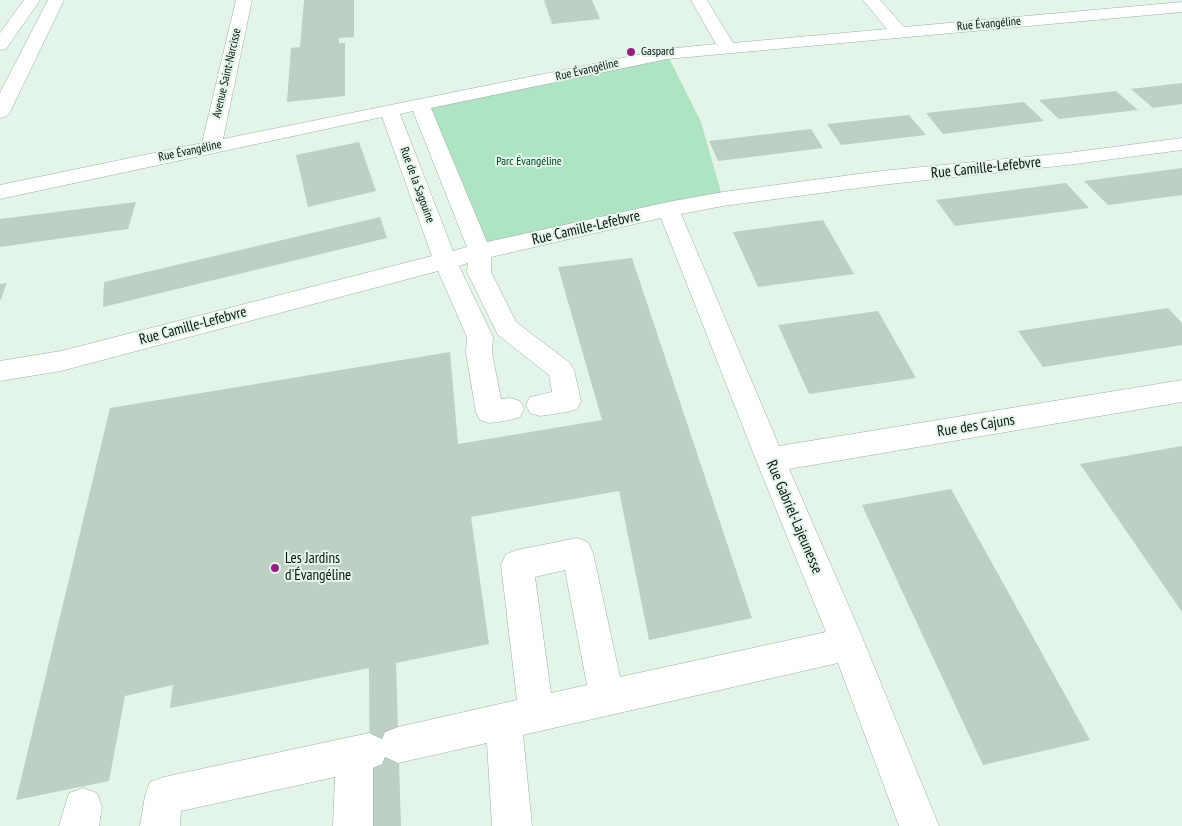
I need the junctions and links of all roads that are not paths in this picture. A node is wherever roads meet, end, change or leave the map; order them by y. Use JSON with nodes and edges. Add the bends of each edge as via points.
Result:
{"nodes":[{"id":1,"x":32,"y":0,"type":"edge"},
{"id":2,"x":56,"y":0,"type":"edge"},
{"id":3,"x":244,"y":0,"type":"edge"},
{"id":4,"x":699,"y":0,"type":"edge"},
{"id":5,"x":870,"y":0,"type":"edge"},
{"id":6,"x":1067,"y":0,"type":"edge"},
{"id":7,"x":1182,"y":7,"type":"edge"},
{"id":8,"x":1086,"y":16,"type":"junction"},
{"id":9,"x":899,"y":32,"type":"junction"},
{"id":10,"x":0,"y":45,"type":"edge"},
{"id":11,"x":727,"y":48,"type":"junction"},
{"id":12,"x":420,"y":104,"type":"junction"},
{"id":13,"x":389,"y":110,"type":"junction"},
{"id":14,"x":0,"y":112,"type":"edge"},
{"id":15,"x":1182,"y":144,"type":"edge"},
{"id":16,"x":211,"y":147,"type":"junction"},
{"id":17,"x":0,"y":192,"type":"edge"},
{"id":18,"x":668,"y":209,"type":"junction"},
{"id":19,"x":480,"y":252,"type":"junction"},
{"id":20,"x":445,"y":260,"type":"junction"},
{"id":21,"x":507,"y":328,"type":"junction"},
{"id":22,"x":480,"y":337,"type":"junction"},
{"id":23,"x":0,"y":371,"type":"edge"},
{"id":24,"x":1182,"y":391,"type":"edge"},
{"id":25,"x":540,"y":404,"type":"dead end"},
{"id":26,"x":510,"y":409,"type":"dead end"},
{"id":27,"x":770,"y":460,"type":"junction"},
{"id":28,"x":848,"y":644,"type":"junction"},
{"id":29,"x":607,"y":698,"type":"junction"},
{"id":30,"x":520,"y":717,"type":"junction"},
{"id":31,"x":374,"y":750,"type":"junction"},
{"id":32,"x":160,"y":826,"type":"edge"},
{"id":33,"x":353,"y":826,"type":"edge"},
{"id":34,"x":512,"y":826,"type":"edge"},
{"id":35,"x":918,"y":826,"type":"edge"}],
"edges":[{"from":1,"to":10,"type":"street"},
{"from":2,"to":14,"type":"street"},
{"from":3,"to":16,"type":"street","name":"Avenue Saint-Narcisse"},
{"from":4,"to":11,"type":"street"},
{"from":5,"to":9,"type":"street"},
{"from":6,"to":8,"type":"street"},
{"from":7,"to":8,"type":"street","name":"Rue Évangéline"},
{"from":8,"to":9,"type":"street","name":"Rue Évangéline"},
{"from":9,"to":11,"type":"street","name":"Rue Évangéline"},
{"from":11,"to":12,"type":"street","name":"Rue Évangéline","via":[[667,54]]},
{"from":12,"to":13,"type":"street","name":"Rue Évangéline"},
{"from":12,"to":19,"type":"street"},
{"from":13,"to":16,"type":"street","name":"Rue Évangéline"},
{"from":13,"to":20,"type":"street","name":"Rue de la Sagouine"},
{"from":15,"to":18,"type":"street","name":"Rue Camille-Lefebvre","via":[[881,178]]},
{"from":16,"to":17,"type":"street","name":"Rue Évangéline"},
{"from":18,"to":19,"type":"street","name":"Rue Camille-Lefebvre"},
{"from":18,"to":27,"type":"street","name":"Rue Gabriel-Lajeunesse"},
{"from":19,"to":20,"type":"street","name":"Rue Camille-Lefebvre"},
{"from":19,"to":21,"type":"street","via":[[479,272]]},
{"from":20,"to":22,"type":"street","name":"Rue de la Sagouine"},
{"from":20,"to":23,"type":"street","name":"Rue Camille-Lefebvre","via":[[61,361]]},
{"from":21,"to":22,"type":"street"},
{"from":21,"to":25,"type":"street","via":[[561,370],[567,401]]},
{"from":22,"to":26,"type":"street","via":[[478,352],[490,412]]},
{"from":24,"to":27,"type":"street","name":"Rue des Cajuns"},
{"from":27,"to":28,"type":"street","name":"Rue Gabriel-Lajeunesse"},
{"from":28,"to":29,"type":"street"},
{"from":28,"to":35,"type":"street","name":"Rue Gabriel-Lajeunesse"},
{"from":29,"to":30,"type":"street"},
{"from":29,"to":30,"type":"street","via":[[577,553],[517,565]]},
{"from":30,"to":31,"type":"street"},
{"from":30,"to":34,"type":"street"},
{"from":31,"to":32,"type":"street","via":[[164,796]]},
{"from":31,"to":33,"type":"street"}]}
